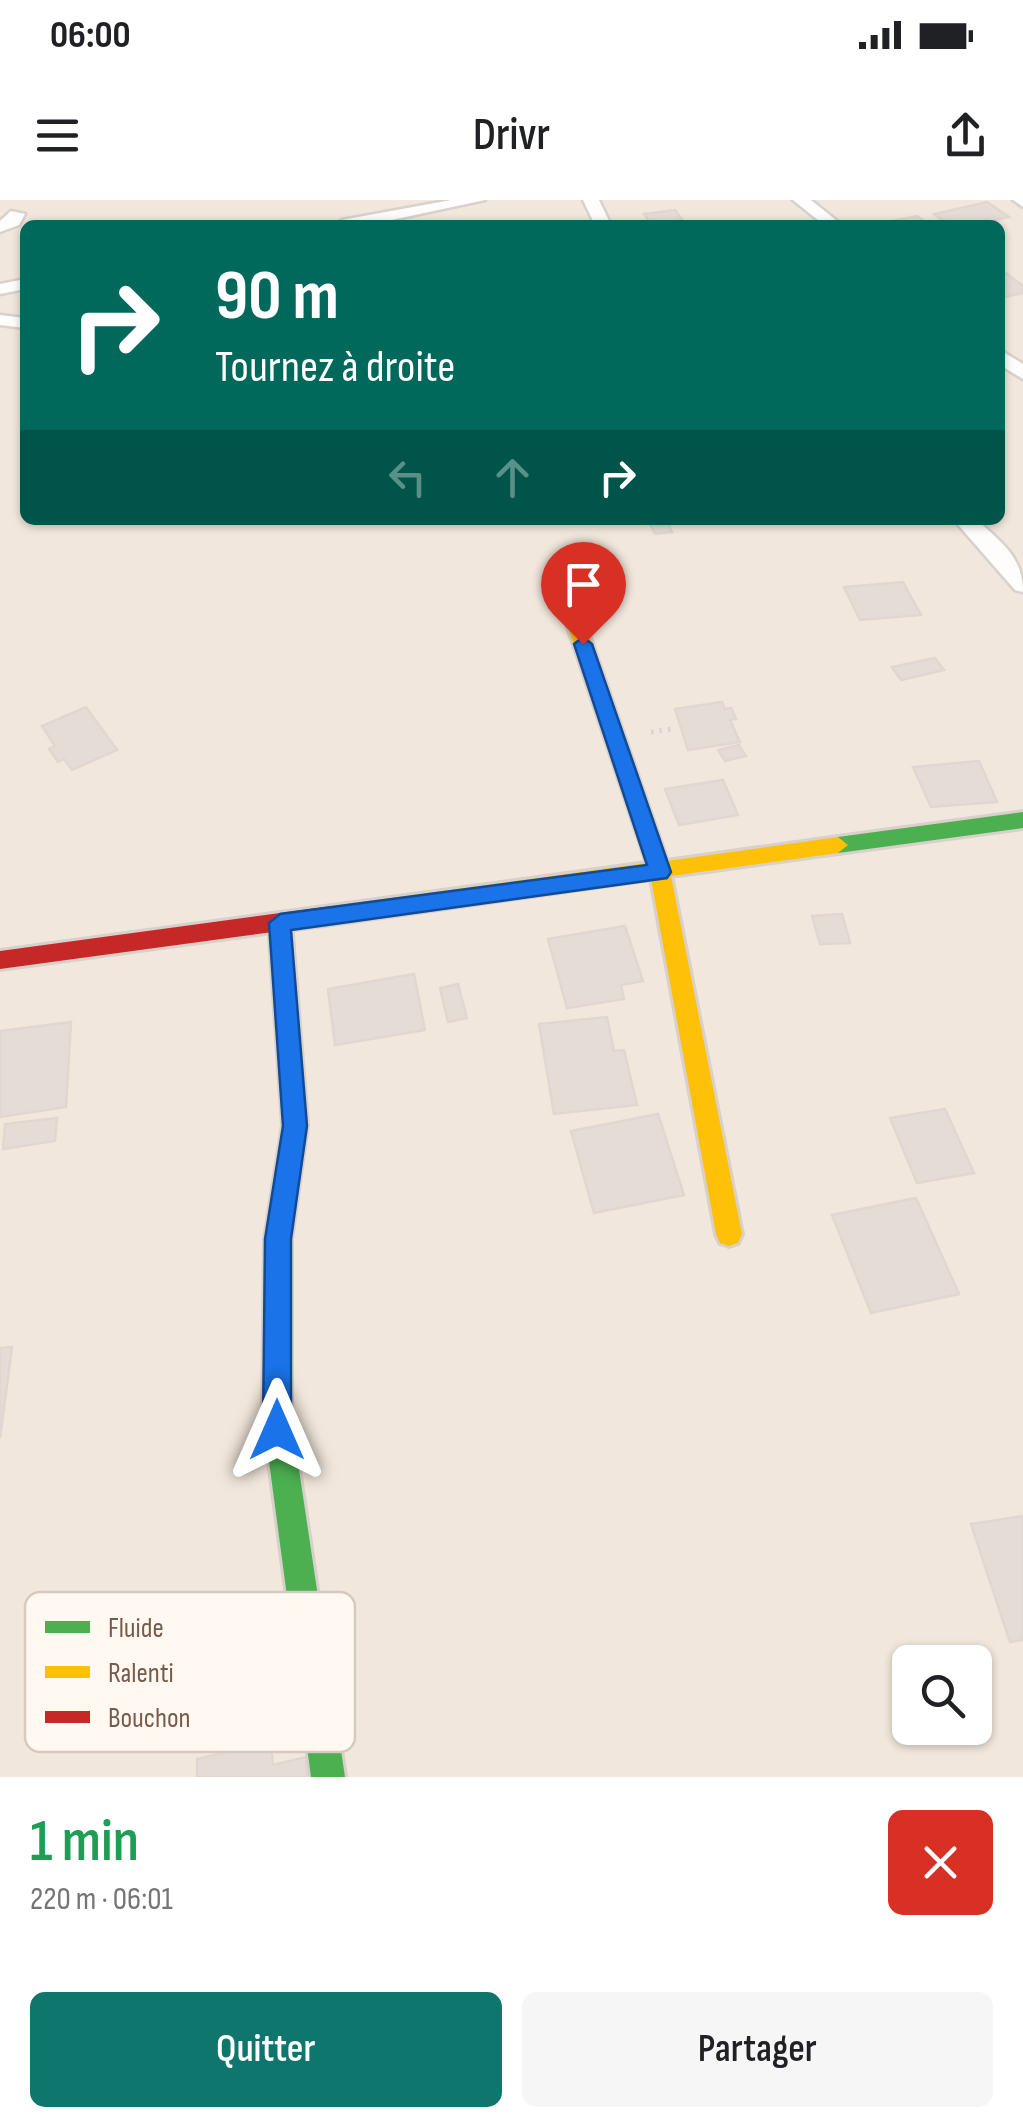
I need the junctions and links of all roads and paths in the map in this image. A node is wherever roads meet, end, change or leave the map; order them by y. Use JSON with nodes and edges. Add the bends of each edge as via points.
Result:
{"nodes":[{"id":1,"x":477,"y":200,"type":"edge"},
{"id":2,"x":801,"y":200,"type":"edge"},
{"id":3,"x":18,"y":214,"type":"dead end"},
{"id":4,"x":369,"y":220,"type":"edge"},
{"id":5,"x":827,"y":220,"type":"edge"},
{"id":6,"x":0,"y":227,"type":"edge"},
{"id":7,"x":970,"y":525,"type":"edge"},
{"id":8,"x":1023,"y":586,"type":"edge"},
{"id":9,"x":572,"y":612,"type":"dead end"},
{"id":10,"x":1023,"y":820,"type":"edge"},
{"id":11,"x":660,"y":872,"type":"junction"},
{"id":12,"x":280,"y":923,"type":"junction"},
{"id":13,"x":0,"y":960,"type":"edge"},
{"id":14,"x":729,"y":1234,"type":"dead end"},
{"id":15,"x":301,"y":1592,"type":"edge"},
{"id":16,"x":324,"y":1752,"type":"edge"},
{"id":17,"x":328,"y":1777,"type":"edge"}],
"edges":[{"from":1,"to":4,"type":"street"},
{"from":2,"to":5,"type":"street"},
{"from":3,"to":6,"type":"street"},
{"from":7,"to":8,"type":"street"},
{"from":9,"to":11,"type":"street"},
{"from":10,"to":11,"type":"street"},
{"from":11,"to":12,"type":"street"},
{"from":11,"to":14,"type":"street"},
{"from":12,"to":13,"type":"street"},
{"from":12,"to":15,"type":"street","via":[[295,1126],[278,1239],[277,1430]]},
{"from":16,"to":17,"type":"street"}]}
